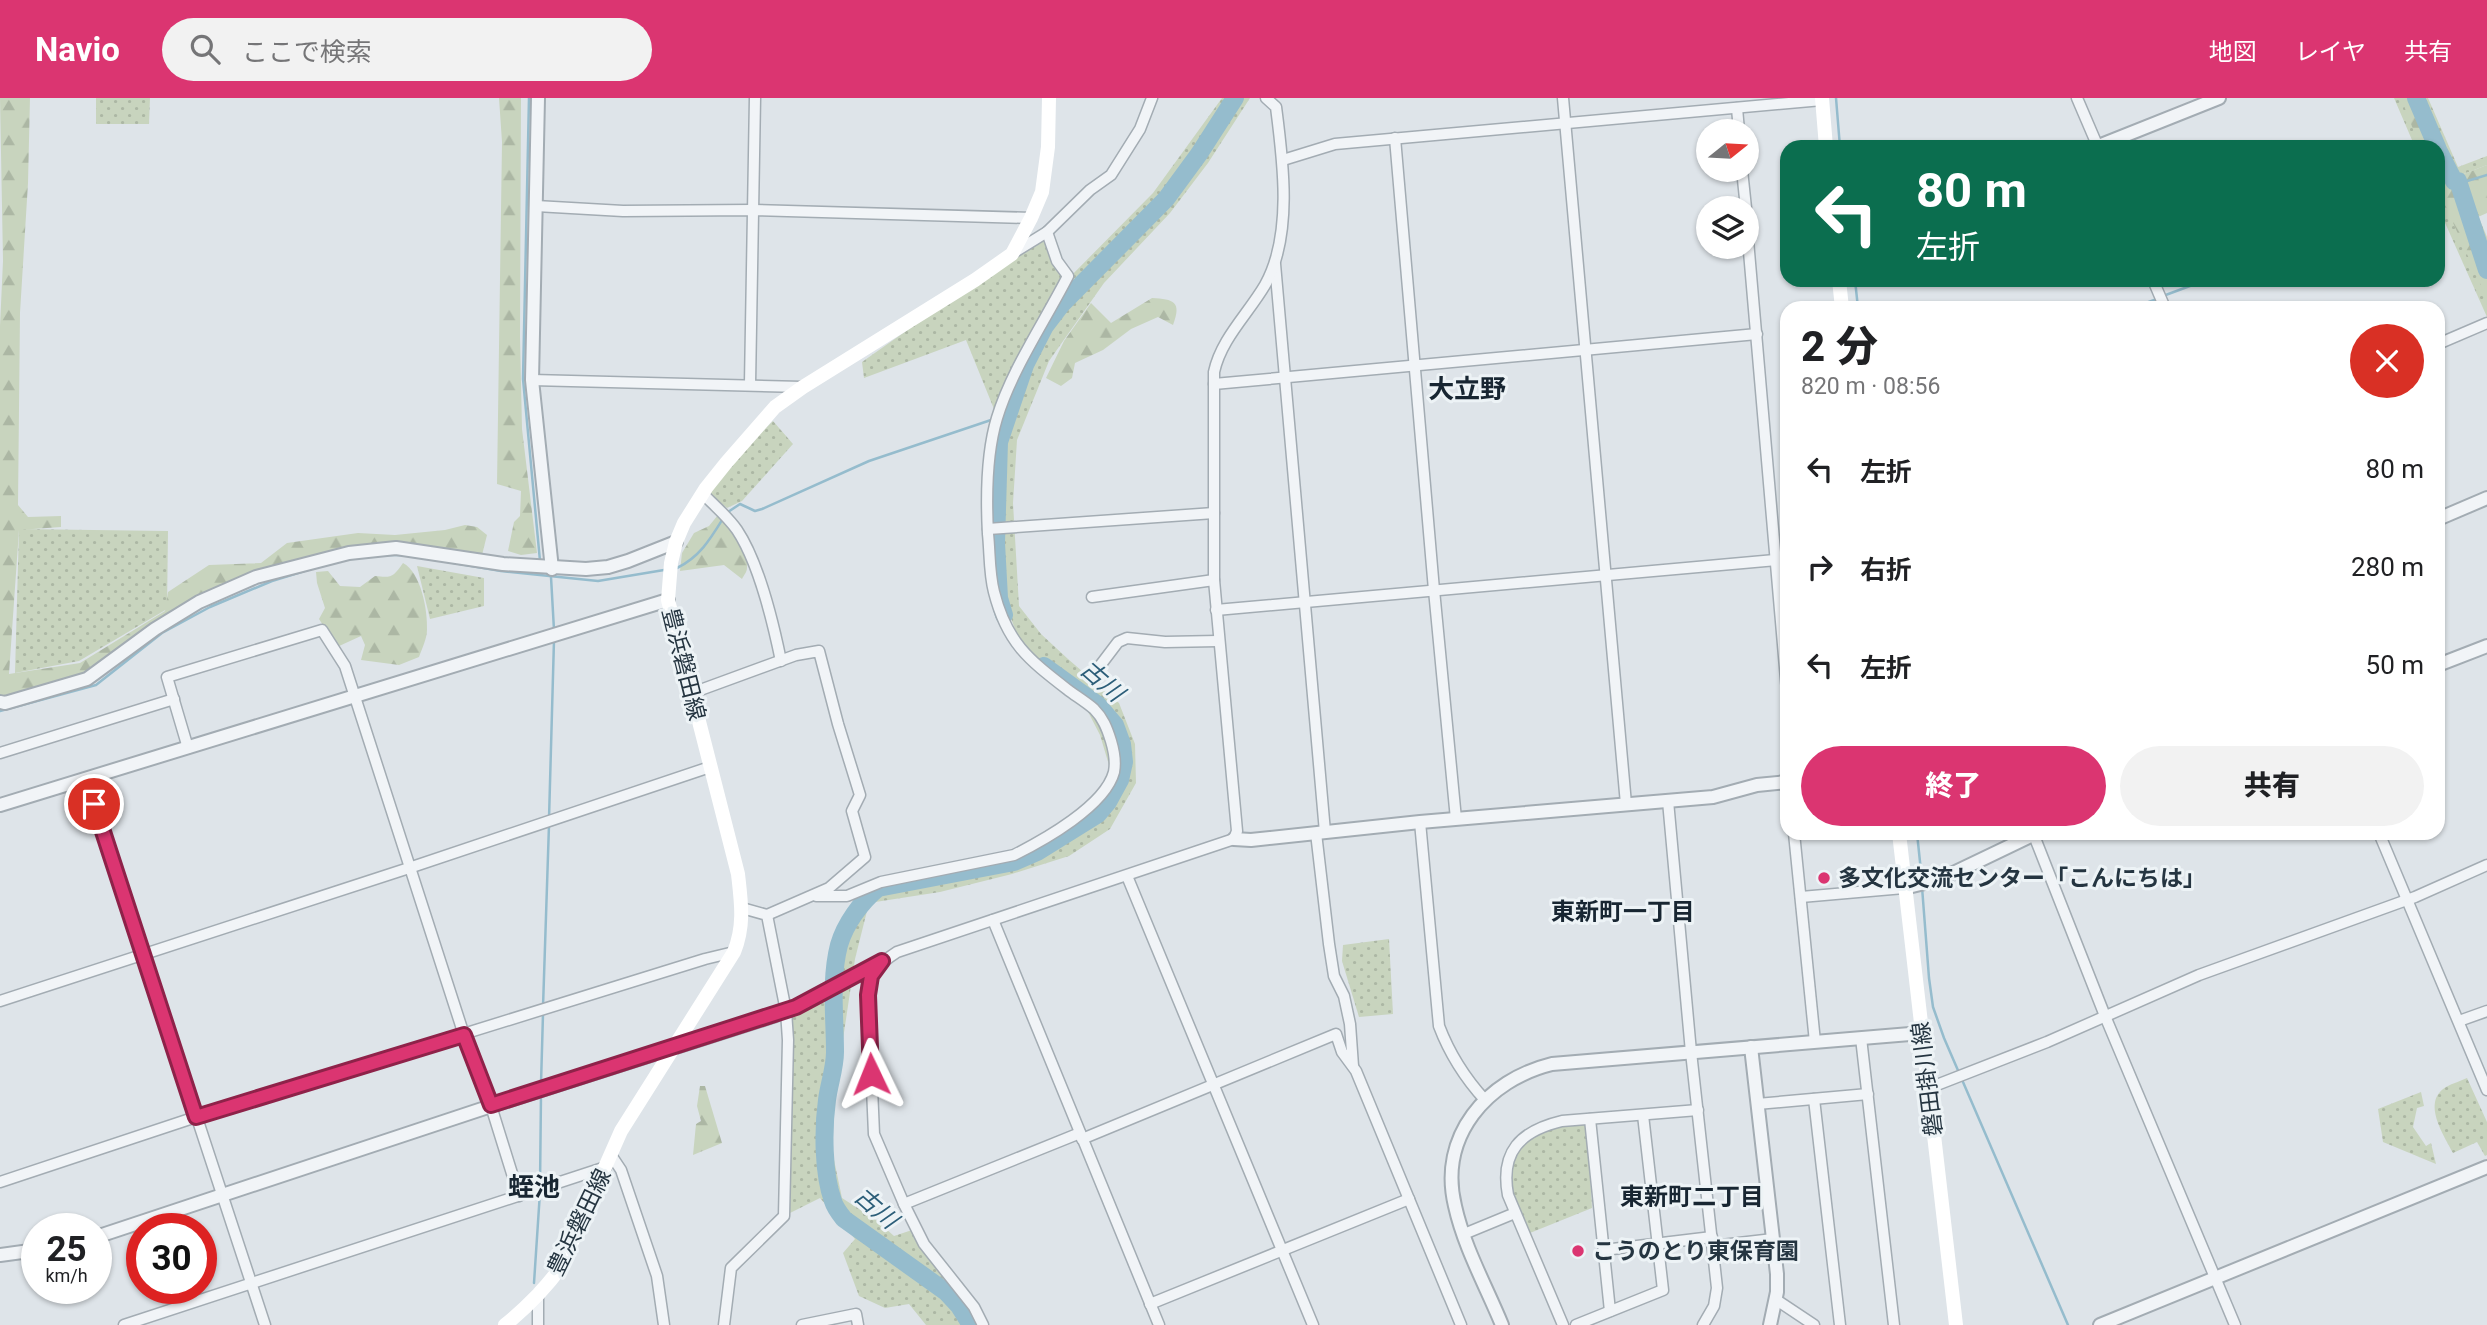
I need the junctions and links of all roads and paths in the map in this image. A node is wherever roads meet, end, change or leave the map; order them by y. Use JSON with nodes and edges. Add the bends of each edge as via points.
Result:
{"nodes":[{"id":1,"x":538,"y":98,"type":"edge"},
{"id":2,"x":755,"y":98,"type":"edge"},
{"id":3,"x":1049,"y":98,"type":"edge"},
{"id":4,"x":1153,"y":98,"type":"edge"},
{"id":5,"x":1266,"y":98,"type":"edge"},
{"id":6,"x":1284,"y":98,"type":"edge"},
{"id":7,"x":1563,"y":98,"type":"edge"},
{"id":8,"x":2077,"y":98,"type":"edge"},
{"id":9,"x":2219,"y":98,"type":"edge"},
{"id":10,"x":1822,"y":99,"type":"edge"},
{"id":11,"x":1276,"y":107,"type":"junction"},
{"id":12,"x":1737,"y":107,"type":"junction"},
{"id":13,"x":1738,"y":119,"type":"edge"},
{"id":14,"x":1566,"y":122,"type":"junction"},
{"id":15,"x":1395,"y":138,"type":"junction"},
{"id":16,"x":1825,"y":140,"type":"edge"},
{"id":17,"x":2094,"y":140,"type":"edge"},
{"id":18,"x":2114,"y":140,"type":"edge"},
{"id":19,"x":1283,"y":160,"type":"junction"},
{"id":20,"x":536,"y":206,"type":"junction"},
{"id":21,"x":752,"y":210,"type":"junction"},
{"id":22,"x":1031,"y":218,"type":"junction"},
{"id":23,"x":1047,"y":232,"type":"junction"},
{"id":24,"x":1012,"y":254,"type":"junction"},
{"id":25,"x":1750,"y":259,"type":"edge"},
{"id":26,"x":1274,"y":260,"type":"junction"},
{"id":27,"x":2487,"y":323,"type":"edge"},
{"id":28,"x":1757,"y":334,"type":"junction"},
{"id":29,"x":2445,"y":341,"type":"edge"},
{"id":30,"x":1587,"y":349,"type":"junction"},
{"id":31,"x":1415,"y":365,"type":"junction"},
{"id":32,"x":1284,"y":377,"type":"junction"},
{"id":33,"x":532,"y":380,"type":"junction"},
{"id":34,"x":750,"y":384,"type":"junction"},
{"id":35,"x":1214,"y":384,"type":"junction"},
{"id":36,"x":803,"y":387,"type":"junction"},
{"id":37,"x":703,"y":494,"type":"junction"},
{"id":38,"x":2487,"y":498,"type":"edge"},
{"id":39,"x":1214,"y":513,"type":"junction"},
{"id":40,"x":2445,"y":516,"type":"edge"},
{"id":41,"x":988,"y":529,"type":"junction"},
{"id":42,"x":676,"y":541,"type":"junction"},
{"id":43,"x":1780,"y":541,"type":"edge"},
{"id":44,"x":1780,"y":559,"type":"edge"},
{"id":45,"x":552,"y":569,"type":"junction"},
{"id":46,"x":1607,"y":575,"type":"junction"},
{"id":47,"x":1214,"y":580,"type":"junction"},
{"id":48,"x":1434,"y":590,"type":"junction"},
{"id":49,"x":1092,"y":597,"type":"dead end"},
{"id":50,"x":668,"y":600,"type":"junction"},
{"id":51,"x":1304,"y":602,"type":"junction"},
{"id":52,"x":1216,"y":610,"type":"junction"},
{"id":53,"x":1218,"y":640,"type":"junction"},
{"id":54,"x":2487,"y":646,"type":"edge"},
{"id":55,"x":781,"y":661,"type":"junction"},
{"id":56,"x":2445,"y":662,"type":"edge"},
{"id":57,"x":1096,"y":671,"type":"dead end"},
{"id":58,"x":692,"y":693,"type":"junction"},
{"id":59,"x":355,"y":696,"type":"junction"},
{"id":60,"x":174,"y":699,"type":"junction"},
{"id":61,"x":0,"y":702,"type":"edge"},
{"id":62,"x":188,"y":748,"type":"junction"},
{"id":63,"x":0,"y":753,"type":"edge"},
{"id":64,"x":710,"y":766,"type":"junction"},
{"id":65,"x":86,"y":779,"type":"junction"},
{"id":66,"x":1780,"y":783,"type":"edge"},
{"id":67,"x":1668,"y":801,"type":"junction"},
{"id":68,"x":1626,"y":804,"type":"junction"},
{"id":69,"x":0,"y":805,"type":"edge"},
{"id":70,"x":1456,"y":819,"type":"junction"},
{"id":71,"x":1420,"y":822,"type":"junction"},
{"id":72,"x":1321,"y":833,"type":"junction"},
{"id":73,"x":1234,"y":839,"type":"junction"},
{"id":74,"x":1795,"y":840,"type":"edge"},
{"id":75,"x":1900,"y":840,"type":"edge"},
{"id":76,"x":2021,"y":840,"type":"edge"},
{"id":77,"x":2038,"y":840,"type":"edge"},
{"id":78,"x":2382,"y":840,"type":"edge"},
{"id":79,"x":2487,"y":865,"type":"edge"},
{"id":80,"x":409,"y":868,"type":"junction"},
{"id":81,"x":1127,"y":876,"type":"junction"},
{"id":82,"x":1904,"y":888,"type":"junction"},
{"id":83,"x":816,"y":896,"type":"junction"},
{"id":84,"x":1801,"y":897,"type":"junction"},
{"id":85,"x":2407,"y":898,"type":"junction"},
{"id":86,"x":742,"y":908,"type":"junction"},
{"id":87,"x":767,"y":915,"type":"junction"},
{"id":88,"x":993,"y":920,"type":"junction"},
{"id":89,"x":734,"y":951,"type":"junction"},
{"id":90,"x":142,"y":954,"type":"junction"},
{"id":91,"x":882,"y":961,"type":"junction"},
{"id":92,"x":0,"y":1001,"type":"edge"},
{"id":93,"x":786,"y":1011,"type":"junction"},
{"id":94,"x":2487,"y":1011,"type":"edge"},
{"id":95,"x":2105,"y":1016,"type":"junction"},
{"id":96,"x":2459,"y":1021,"type":"junction"},
{"id":97,"x":1922,"y":1033,"type":"junction"},
{"id":98,"x":464,"y":1035,"type":"junction"},
{"id":99,"x":1861,"y":1038,"type":"junction"},
{"id":100,"x":1815,"y":1042,"type":"junction"},
{"id":101,"x":675,"y":1046,"type":"junction"},
{"id":102,"x":1751,"y":1047,"type":"junction"},
{"id":103,"x":1691,"y":1052,"type":"junction"},
{"id":104,"x":1353,"y":1066,"type":"junction"},
{"id":105,"x":1214,"y":1084,"type":"junction"},
{"id":106,"x":1928,"y":1088,"type":"junction"},
{"id":107,"x":2487,"y":1090,"type":"edge"},
{"id":108,"x":1868,"y":1094,"type":"junction"},
{"id":109,"x":1814,"y":1099,"type":"junction"},
{"id":110,"x":1485,"y":1100,"type":"junction"},
{"id":111,"x":1757,"y":1104,"type":"junction"},
{"id":112,"x":491,"y":1105,"type":"junction"},
{"id":113,"x":1698,"y":1110,"type":"junction"},
{"id":114,"x":1643,"y":1115,"type":"junction"},
{"id":115,"x":196,"y":1117,"type":"junction"},
{"id":116,"x":1590,"y":1119,"type":"junction"},
{"id":117,"x":1081,"y":1136,"type":"junction"},
{"id":118,"x":609,"y":1161,"type":"junction"},
{"id":119,"x":2487,"y":1167,"type":"edge"},
{"id":120,"x":0,"y":1182,"type":"edge"},
{"id":121,"x":223,"y":1195,"type":"junction"},
{"id":122,"x":519,"y":1196,"type":"junction"},
{"id":123,"x":1409,"y":1199,"type":"junction"},
{"id":124,"x":904,"y":1204,"type":"junction"},
{"id":125,"x":1515,"y":1213,"type":"junction"},
{"id":126,"x":112,"y":1232,"type":"edge"},
{"id":127,"x":1464,"y":1234,"type":"junction"},
{"id":128,"x":1773,"y":1239,"type":"junction"},
{"id":129,"x":1712,"y":1242,"type":"junction"},
{"id":130,"x":1658,"y":1243,"type":"junction"},
{"id":131,"x":1282,"y":1250,"type":"junction"},
{"id":132,"x":1604,"y":1250,"type":"junction"},
{"id":133,"x":21,"y":1252,"type":"edge"},
{"id":134,"x":0,"y":1255,"type":"edge"},
{"id":135,"x":2214,"y":1278,"type":"junction"},
{"id":136,"x":251,"y":1283,"type":"junction"},
{"id":137,"x":538,"y":1294,"type":"junction"},
{"id":138,"x":1775,"y":1299,"type":"junction"},
{"id":139,"x":1150,"y":1304,"type":"junction"},
{"id":140,"x":1610,"y":1311,"type":"junction"},
{"id":141,"x":1954,"y":1324,"type":"edge"},
{"id":142,"x":124,"y":1325,"type":"edge"},
{"id":143,"x":265,"y":1325,"type":"edge"},
{"id":144,"x":505,"y":1325,"type":"edge"},
{"id":145,"x":538,"y":1325,"type":"edge"},
{"id":146,"x":664,"y":1325,"type":"edge"},
{"id":147,"x":724,"y":1325,"type":"edge"},
{"id":148,"x":802,"y":1325,"type":"edge"},
{"id":149,"x":858,"y":1325,"type":"edge"},
{"id":150,"x":983,"y":1325,"type":"edge"},
{"id":151,"x":1159,"y":1325,"type":"edge"},
{"id":152,"x":1313,"y":1325,"type":"edge"},
{"id":153,"x":1461,"y":1325,"type":"edge"},
{"id":154,"x":1502,"y":1325,"type":"edge"},
{"id":155,"x":1563,"y":1325,"type":"edge"},
{"id":156,"x":1576,"y":1325,"type":"edge"},
{"id":157,"x":1703,"y":1325,"type":"edge"},
{"id":158,"x":1770,"y":1325,"type":"edge"},
{"id":159,"x":1814,"y":1325,"type":"edge"},
{"id":160,"x":1840,"y":1325,"type":"edge"},
{"id":161,"x":1895,"y":1325,"type":"edge"},
{"id":162,"x":2100,"y":1325,"type":"edge"},
{"id":163,"x":2235,"y":1325,"type":"edge"}],
"edges":[{"from":1,"to":20,"type":"street"},
{"from":2,"to":21,"type":"street"},
{"from":3,"to":22,"type":"main road","name":"豊浜磐田線","via":[[1047,159],[1042,192]]},
{"from":4,"to":23,"type":"street","via":[[1111,175]]},
{"from":5,"to":11,"type":"street"},
{"from":6,"to":11,"type":"street"},
{"from":7,"to":14,"type":"street"},
{"from":8,"to":17,"type":"street"},
{"from":9,"to":18,"type":"street"},
{"from":10,"to":12,"type":"street"},
{"from":10,"to":16,"type":"main road"},
{"from":11,"to":19,"type":"street"},
{"from":12,"to":13,"type":"street"},
{"from":12,"to":14,"type":"street"},
{"from":14,"to":15,"type":"street"},
{"from":14,"to":30,"type":"street"},
{"from":15,"to":19,"type":"street","via":[[1335,144]]},
{"from":15,"to":31,"type":"street"},
{"from":19,"to":26,"type":"street","via":[[1282,226]]},
{"from":20,"to":21,"type":"street"},
{"from":20,"to":33,"type":"street"},
{"from":21,"to":22,"type":"street"},
{"from":21,"to":34,"type":"street"},
{"from":22,"to":24,"type":"main road","name":"豊浜磐田線"},
{"from":23,"to":24,"type":"street"},
{"from":23,"to":41,"type":"street","via":[[1068,276],[996,420]]},
{"from":24,"to":36,"type":"main road","name":"豊浜磐田線"},
{"from":25,"to":28,"type":"street"},
{"from":26,"to":32,"type":"street"},
{"from":26,"to":35,"type":"street","via":[[1266,282],[1221,351]]},
{"from":27,"to":29,"type":"street"},
{"from":28,"to":30,"type":"street"},
{"from":28,"to":43,"type":"street"},
{"from":30,"to":31,"type":"street"},
{"from":30,"to":46,"type":"street"},
{"from":31,"to":32,"type":"street"},
{"from":31,"to":48,"type":"street"},
{"from":32,"to":35,"type":"street"},
{"from":32,"to":51,"type":"street"},
{"from":33,"to":34,"type":"street"},
{"from":33,"to":45,"type":"street"},
{"from":34,"to":36,"type":"street"},
{"from":35,"to":39,"type":"street"},
{"from":36,"to":37,"type":"main road","name":"豊浜磐田線","via":[[758,425]]},
{"from":37,"to":42,"type":"main road","name":"豊浜磐田線"},
{"from":37,"to":55,"type":"street","via":[[736,529],[751,557]]},
{"from":38,"to":40,"type":"street"},
{"from":39,"to":41,"type":"street"},
{"from":39,"to":47,"type":"street"},
{"from":41,"to":83,"type":"street","via":[[993,589],[1006,628],[1035,664],[1107,725],[1115,754],[1110,783],[1078,816],[1014,855],[881,882],[847,895]]},
{"from":42,"to":45,"type":"street","via":[[608,567]]},
{"from":42,"to":50,"type":"main road","name":"豊浜磐田線"},
{"from":44,"to":46,"type":"street"},
{"from":45,"to":61,"type":"street","via":[[396,548],[348,553],[256,577],[199,602],[87,679]]},
{"from":46,"to":48,"type":"street"},
{"from":46,"to":68,"type":"street"},
{"from":47,"to":49,"type":"street"},
{"from":47,"to":52,"type":"street"},
{"from":48,"to":51,"type":"street"},
{"from":48,"to":70,"type":"street"},
{"from":50,"to":58,"type":"main road","name":"豊浜磐田線"},
{"from":50,"to":59,"type":"street"},
{"from":51,"to":52,"type":"street"},
{"from":51,"to":72,"type":"street"},
{"from":52,"to":53,"type":"street"},
{"from":53,"to":57,"type":"street","via":[[1128,638],[1118,642]]},
{"from":53,"to":73,"type":"street","via":[[1237,814]]},
{"from":54,"to":56,"type":"street"},
{"from":55,"to":58,"type":"street"},
{"from":55,"to":83,"type":"street","via":[[819,651],[860,795],[852,811],[865,857]]},
{"from":58,"to":64,"type":"main road","name":"豊浜磐田線"},
{"from":59,"to":60,"type":"street","via":[[345,666],[322,630],[167,677]]},
{"from":59,"to":62,"type":"street"},
{"from":59,"to":80,"type":"street"},
{"from":60,"to":62,"type":"street"},
{"from":60,"to":63,"type":"street"},
{"from":62,"to":65,"type":"street"},
{"from":64,"to":80,"type":"street"},
{"from":64,"to":86,"type":"main road","name":"豊浜磐田線","via":[[738,874]]},
{"from":65,"to":69,"type":"street"},
{"from":65,"to":90,"type":"street"},
{"from":66,"to":67,"type":"street"},
{"from":67,"to":68,"type":"street"},
{"from":67,"to":103,"type":"street"},
{"from":68,"to":70,"type":"street"},
{"from":70,"to":71,"type":"street"},
{"from":71,"to":72,"type":"street"},
{"from":71,"to":110,"type":"street","via":[[1439,1026],[1457,1066]]},
{"from":72,"to":73,"type":"street"},
{"from":72,"to":104,"type":"street","via":[[1334,976],[1350,1024]]},
{"from":73,"to":81,"type":"street"},
{"from":74,"to":84,"type":"street"},
{"from":75,"to":82,"type":"main road","name":"磐田掛川線"},
{"from":76,"to":82,"type":"street","via":[[1941,879]]},
{"from":77,"to":95,"type":"street"},
{"from":78,"to":85,"type":"street"},
{"from":79,"to":85,"type":"street"},
{"from":80,"to":90,"type":"street"},
{"from":80,"to":98,"type":"street"},
{"from":81,"to":88,"type":"street"},
{"from":81,"to":105,"type":"street"},
{"from":82,"to":84,"type":"street"},
{"from":82,"to":97,"type":"main road","name":"磐田掛川線"},
{"from":83,"to":87,"type":"street"},
{"from":84,"to":100,"type":"street"},
{"from":85,"to":95,"type":"street"},
{"from":85,"to":96,"type":"street"},
{"from":86,"to":87,"type":"street"},
{"from":86,"to":89,"type":"main road","name":"豊浜磐田線","via":[[741,936]]},
{"from":87,"to":93,"type":"street"},
{"from":88,"to":91,"type":"street"},
{"from":88,"to":117,"type":"street"},
{"from":89,"to":98,"type":"street"},
{"from":89,"to":101,"type":"main road","name":"豊浜磐田線"},
{"from":90,"to":92,"type":"street"},
{"from":90,"to":115,"type":"street"},
{"from":91,"to":93,"type":"street"},
{"from":91,"to":124,"type":"street","via":[[871,976],[868,995],[873,1127]]},
{"from":93,"to":101,"type":"street"},
{"from":93,"to":147,"type":"street","via":[[785,1216],[731,1268]]},
{"from":94,"to":96,"type":"street"},
{"from":95,"to":106,"type":"street"},
{"from":95,"to":135,"type":"street"},
{"from":96,"to":107,"type":"street"},
{"from":97,"to":99,"type":"street"},
{"from":97,"to":106,"type":"main road","name":"磐田掛川線"},
{"from":98,"to":112,"type":"street"},
{"from":98,"to":115,"type":"street"},
{"from":99,"to":100,"type":"street"},
{"from":99,"to":108,"type":"street"},
{"from":100,"to":102,"type":"street"},
{"from":101,"to":112,"type":"street"},
{"from":101,"to":118,"type":"main road","name":"豊浜磐田線","via":[[621,1131]]},
{"from":102,"to":103,"type":"street"},
{"from":102,"to":111,"type":"street"},
{"from":103,"to":110,"type":"street","via":[[1552,1064],[1519,1075]]},
{"from":103,"to":113,"type":"street"},
{"from":104,"to":105,"type":"street","via":[[1336,1034]]},
{"from":104,"to":123,"type":"street"},
{"from":105,"to":117,"type":"street"},
{"from":105,"to":131,"type":"street"},
{"from":106,"to":141,"type":"main road","name":"磐田掛川線"},
{"from":108,"to":109,"type":"street"},
{"from":108,"to":161,"type":"street"},
{"from":109,"to":111,"type":"street"},
{"from":109,"to":160,"type":"street"},
{"from":110,"to":127,"type":"street","via":[[1458,1141],[1452,1171],[1454,1205]]},
{"from":111,"to":128,"type":"street"},
{"from":112,"to":121,"type":"street"},
{"from":112,"to":122,"type":"street"},
{"from":113,"to":114,"type":"street"},
{"from":113,"to":129,"type":"street"},
{"from":114,"to":116,"type":"street"},
{"from":114,"to":130,"type":"street"},
{"from":115,"to":120,"type":"street"},
{"from":115,"to":121,"type":"street"},
{"from":116,"to":125,"type":"street","via":[[1542,1126],[1518,1142],[1505,1179]]},
{"from":116,"to":132,"type":"street"},
{"from":117,"to":124,"type":"street"},
{"from":117,"to":139,"type":"street"},
{"from":118,"to":122,"type":"street"},
{"from":118,"to":137,"type":"main road","name":"豊浜磐田線","via":[[561,1267]]},
{"from":118,"to":146,"type":"street","via":[[621,1170],[657,1276]]},
{"from":119,"to":135,"type":"street"},
{"from":121,"to":126,"type":"street"},
{"from":121,"to":136,"type":"street"},
{"from":122,"to":136,"type":"street"},
{"from":123,"to":131,"type":"street"},
{"from":123,"to":153,"type":"street"},
{"from":124,"to":150,"type":"street","via":[[924,1244]]},
{"from":125,"to":127,"type":"street"},
{"from":125,"to":155,"type":"street"},
{"from":127,"to":154,"type":"street"},
{"from":128,"to":129,"type":"street"},
{"from":128,"to":138,"type":"street"},
{"from":129,"to":130,"type":"street"},
{"from":129,"to":157,"type":"street","via":[[1717,1289]]},
{"from":130,"to":132,"type":"street"},
{"from":130,"to":140,"type":"street","via":[[1663,1290]]},
{"from":131,"to":139,"type":"street"},
{"from":131,"to":152,"type":"street"},
{"from":132,"to":140,"type":"street"},
{"from":133,"to":134,"type":"street"},
{"from":135,"to":162,"type":"street"},
{"from":135,"to":163,"type":"street"},
{"from":136,"to":142,"type":"street"},
{"from":136,"to":143,"type":"street"},
{"from":137,"to":144,"type":"main road","name":"豊浜磐田線"},
{"from":137,"to":145,"type":"street"},
{"from":138,"to":158,"type":"street"},
{"from":138,"to":159,"type":"street"},
{"from":139,"to":151,"type":"street"},
{"from":140,"to":156,"type":"street"},
{"from":148,"to":149,"type":"street","via":[[856,1314]]}]}
